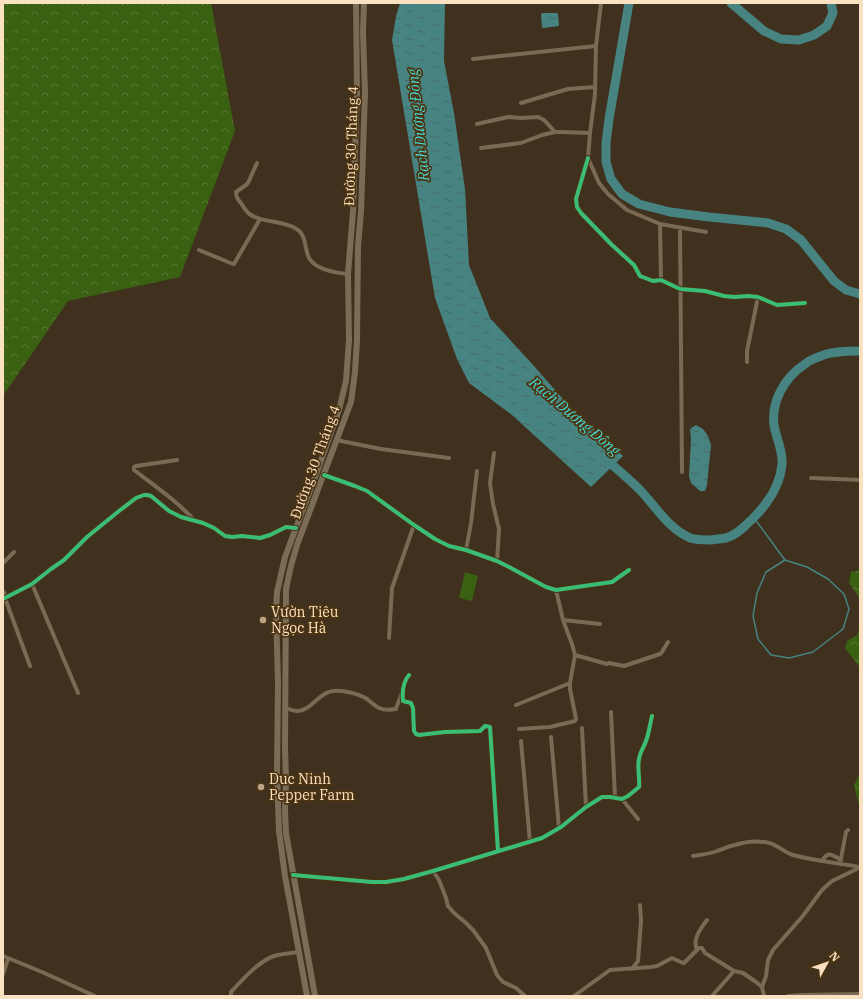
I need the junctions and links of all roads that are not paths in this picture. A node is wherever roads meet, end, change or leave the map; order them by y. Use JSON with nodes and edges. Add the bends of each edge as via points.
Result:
{"nodes":[{"id":1,"x":356,"y":3,"type":"edge"},
{"id":2,"x":364,"y":3,"type":"edge"},
{"id":3,"x":601,"y":3,"type":"edge"},
{"id":4,"x":596,"y":46,"type":"junction"},
{"id":5,"x":473,"y":59,"type":"dead end"},
{"id":6,"x":595,"y":87,"type":"junction"},
{"id":7,"x":357,"y":92,"type":"junction"},
{"id":8,"x":365,"y":92,"type":"junction"},
{"id":9,"x":520,"y":103,"type":"dead end"},
{"id":10,"x":478,"y":124,"type":"dead end"},
{"id":11,"x":555,"y":132,"type":"junction"},
{"id":12,"x":590,"y":133,"type":"junction"},
{"id":13,"x":481,"y":148,"type":"dead end"},
{"id":14,"x":588,"y":158,"type":"junction"},
{"id":15,"x":257,"y":163,"type":"dead end"},
{"id":16,"x":352,"y":211,"type":"junction"},
{"id":17,"x":361,"y":212,"type":"junction"},
{"id":18,"x":260,"y":219,"type":"junction"},
{"id":19,"x":660,"y":224,"type":"junction"},
{"id":20,"x":680,"y":228,"type":"junction"},
{"id":21,"x":706,"y":232,"type":"dead end"},
{"id":22,"x":199,"y":250,"type":"dead end"},
{"id":23,"x":348,"y":274,"type":"junction"},
{"id":24,"x":661,"y":280,"type":"junction"},
{"id":25,"x":680,"y":289,"type":"junction"},
{"id":26,"x":758,"y":297,"type":"junction"},
{"id":27,"x":805,"y":303,"type":"dead end"},
{"id":28,"x":349,"y":340,"type":"junction"},
{"id":29,"x":357,"y":340,"type":"junction"},
{"id":30,"x":747,"y":362,"type":"dead end"},
{"id":31,"x":336,"y":440,"type":"junction"},
{"id":32,"x":494,"y":453,"type":"dead end"},
{"id":33,"x":449,"y":458,"type":"dead end"},
{"id":34,"x":177,"y":460,"type":"dead end"},
{"id":35,"x":477,"y":471,"type":"dead end"},
{"id":36,"x":317,"y":472,"type":"junction"},
{"id":37,"x":682,"y":472,"type":"dead end"},
{"id":38,"x":324,"y":474,"type":"junction"},
{"id":39,"x":811,"y":478,"type":"dead end"},
{"id":40,"x":860,"y":480,"type":"edge"},
{"id":41,"x":195,"y":521,"type":"junction"},
{"id":42,"x":414,"y":525,"type":"junction"},
{"id":43,"x":296,"y":528,"type":"junction"},
{"id":44,"x":466,"y":550,"type":"junction"},
{"id":45,"x":14,"y":552,"type":"dead end"},
{"id":46,"x":497,"y":561,"type":"junction"},
{"id":47,"x":3,"y":563,"type":"edge"},
{"id":48,"x":629,"y":570,"type":"dead end"},
{"id":49,"x":32,"y":584,"type":"junction"},
{"id":50,"x":556,"y":590,"type":"junction"},
{"id":51,"x":3,"y":591,"type":"edge"},
{"id":52,"x":5,"y":598,"type":"edge"},
{"id":53,"x":276,"y":612,"type":"junction"},
{"id":54,"x":286,"y":612,"type":"junction"},
{"id":55,"x":563,"y":620,"type":"junction"},
{"id":56,"x":600,"y":624,"type":"dead end"},
{"id":57,"x":389,"y":638,"type":"dead end"},
{"id":58,"x":668,"y":642,"type":"dead end"},
{"id":59,"x":575,"y":655,"type":"junction"},
{"id":60,"x":30,"y":666,"type":"dead end"},
{"id":61,"x":409,"y":675,"type":"dead end"},
{"id":62,"x":278,"y":682,"type":"junction"},
{"id":63,"x":285,"y":683,"type":"junction"},
{"id":64,"x":570,"y":683,"type":"junction"},
{"id":65,"x":78,"y":693,"type":"dead end"},
{"id":66,"x":402,"y":694,"type":"junction"},
{"id":67,"x":516,"y":705,"type":"dead end"},
{"id":68,"x":285,"y":708,"type":"junction"},
{"id":69,"x":611,"y":712,"type":"dead end"},
{"id":70,"x":652,"y":716,"type":"dead end"},
{"id":71,"x":582,"y":728,"type":"dead end"},
{"id":72,"x":519,"y":729,"type":"dead end"},
{"id":73,"x":551,"y":737,"type":"dead end"},
{"id":74,"x":521,"y":741,"type":"dead end"},
{"id":75,"x":615,"y":797,"type":"junction"},
{"id":76,"x":622,"y":798,"type":"junction"},
{"id":77,"x":586,"y":807,"type":"junction"},
{"id":78,"x":638,"y":819,"type":"dead end"},
{"id":79,"x":559,"y":828,"type":"junction"},
{"id":80,"x":848,"y":830,"type":"dead end"},
{"id":81,"x":530,"y":842,"type":"junction"},
{"id":82,"x":498,"y":852,"type":"junction"},
{"id":83,"x":693,"y":856,"type":"dead end"},
{"id":84,"x":822,"y":861,"type":"junction"},
{"id":85,"x":840,"y":862,"type":"junction"},
{"id":86,"x":860,"y":867,"type":"edge"},
{"id":87,"x":433,"y":871,"type":"junction"},
{"id":88,"x":293,"y":875,"type":"junction"},
{"id":89,"x":285,"y":876,"type":"junction"},
{"id":90,"x":640,"y":905,"type":"dead end"},
{"id":91,"x":707,"y":920,"type":"dead end"},
{"id":92,"x":697,"y":950,"type":"junction"},
{"id":93,"x":299,"y":952,"type":"junction"},
{"id":94,"x":3,"y":956,"type":"edge"},
{"id":95,"x":8,"y":959,"type":"junction"},
{"id":96,"x":632,"y":969,"type":"junction"},
{"id":97,"x":734,"y":971,"type":"junction"},
{"id":98,"x":3,"y":974,"type":"edge"},
{"id":99,"x":762,"y":987,"type":"junction"},
{"id":100,"x":764,"y":994,"type":"edge"},
{"id":101,"x":860,"y":994,"type":"edge"},
{"id":102,"x":95,"y":996,"type":"edge"},
{"id":103,"x":231,"y":996,"type":"edge"},
{"id":104,"x":307,"y":996,"type":"edge"},
{"id":105,"x":315,"y":996,"type":"edge"},
{"id":106,"x":525,"y":996,"type":"edge"},
{"id":107,"x":574,"y":996,"type":"edge"},
{"id":108,"x":712,"y":996,"type":"edge"},
{"id":109,"x":760,"y":996,"type":"edge"},
{"id":110,"x":788,"y":996,"type":"edge"}],
"edges":[{"from":1,"to":7,"type":"main road","name":"Đường 30 Tháng 4"},
{"from":2,"to":8,"type":"main road","name":"Đường 30 Tháng 4"},
{"from":3,"to":4,"type":"street"},
{"from":4,"to":5,"type":"street"},
{"from":4,"to":6,"type":"street"},
{"from":6,"to":9,"type":"street","via":[[568,89]]},
{"from":6,"to":12,"type":"street"},
{"from":7,"to":8,"type":"main road"},
{"from":7,"to":16,"type":"main road","name":"Đường 30 Tháng 4"},
{"from":8,"to":17,"type":"main road","name":"Đường 30 Tháng 4"},
{"from":10,"to":11,"type":"street","via":[[508,117],[538,117]]},
{"from":11,"to":12,"type":"street"},
{"from":11,"to":13,"type":"street","via":[[521,143]]},
{"from":12,"to":14,"type":"street"},
{"from":14,"to":19,"type":"street","via":[[599,182],[608,194],[627,210]]},
{"from":14,"to":24,"type":"street","via":[[576,199],[577,207],[612,245],[634,264],[640,276],[653,281]]},
{"from":15,"to":18,"type":"street","via":[[248,183],[236,192],[236,195],[247,212]]},
{"from":16,"to":17,"type":"main road"},
{"from":16,"to":23,"type":"main road","name":"Đường 30 Tháng 4"},
{"from":17,"to":29,"type":"main road","name":"Đường 30 Tháng 4","via":[[357,258]]},
{"from":18,"to":22,"type":"street","via":[[234,264]]},
{"from":18,"to":23,"type":"street","via":[[296,228],[304,237],[309,257],[313,262],[328,270]]},
{"from":19,"to":20,"type":"street"},
{"from":19,"to":24,"type":"street"},
{"from":20,"to":21,"type":"street"},
{"from":20,"to":25,"type":"street"},
{"from":23,"to":28,"type":"main road","name":"Đường 30 Tháng 4"},
{"from":24,"to":25,"type":"street"},
{"from":25,"to":26,"type":"street","via":[[724,296]]},
{"from":25,"to":37,"type":"street"},
{"from":26,"to":27,"type":"street","via":[[777,305]]},
{"from":26,"to":30,"type":"street"},
{"from":28,"to":29,"type":"main road"},
{"from":28,"to":36,"type":"main road","name":"Đường 30 Tháng 4","via":[[346,381]]},
{"from":29,"to":31,"type":"main road","name":"Đường 30 Tháng 4","via":[[350,402]]},
{"from":31,"to":33,"type":"street"},
{"from":31,"to":38,"type":"main road","name":"Đường 30 Tháng 4"},
{"from":32,"to":46,"type":"street","via":[[490,483],[499,529]]},
{"from":34,"to":41,"type":"street","via":[[136,466],[134,470]]},
{"from":35,"to":44,"type":"street","via":[[472,523]]},
{"from":36,"to":38,"type":"main road"},
{"from":36,"to":43,"type":"main road","name":"Đường 30 Tháng 4"},
{"from":38,"to":42,"type":"street","via":[[367,491]]},
{"from":38,"to":54,"type":"main road","name":"Đường 30 Tháng 4","via":[[291,566],[286,589]]},
{"from":39,"to":40,"type":"street"},
{"from":41,"to":43,"type":"street","via":[[232,537],[260,538],[286,527]]},
{"from":41,"to":49,"type":"street","via":[[169,512],[151,496],[140,496]]},
{"from":42,"to":44,"type":"street","via":[[449,546]]},
{"from":42,"to":57,"type":"street","via":[[392,588]]},
{"from":43,"to":53,"type":"main road","name":"Đường 30 Tháng 4","via":[[281,571]]},
{"from":44,"to":46,"type":"street"},
{"from":45,"to":47,"type":"street"},
{"from":46,"to":50,"type":"street"},
{"from":48,"to":50,"type":"street","via":[[612,582]]},
{"from":49,"to":52,"type":"street"},
{"from":49,"to":65,"type":"street"},
{"from":50,"to":55,"type":"street"},
{"from":51,"to":52,"type":"street"},
{"from":52,"to":60,"type":"street"},
{"from":53,"to":54,"type":"main road"},
{"from":53,"to":62,"type":"main road","name":"Đường 30 Tháng 4"},
{"from":54,"to":63,"type":"main road","name":"Đường 30 Tháng 4"},
{"from":55,"to":56,"type":"street"},
{"from":55,"to":59,"type":"street"},
{"from":58,"to":59,"type":"street","via":[[660,654],[622,666]]},
{"from":59,"to":64,"type":"street"},
{"from":61,"to":66,"type":"street"},
{"from":62,"to":63,"type":"main road"},
{"from":62,"to":89,"type":"main road","name":"Đường 30 Tháng 4","via":[[279,831]]},
{"from":63,"to":68,"type":"main road","name":"Đường 30 Tháng 4"},
{"from":64,"to":67,"type":"street"},
{"from":64,"to":72,"type":"street","via":[[575,721],[550,727]]},
{"from":66,"to":68,"type":"street","via":[[394,710],[380,708],[366,698],[340,691],[325,693],[301,710]]},
{"from":66,"to":82,"type":"street","via":[[403,701],[411,703],[413,708],[416,734],[480,731],[485,726],[490,727]]},
{"from":68,"to":88,"type":"main road","name":"Đường 30 Tháng 4","via":[[286,833]]},
{"from":69,"to":75,"type":"street"},
{"from":70,"to":76,"type":"street","via":[[639,760],[639,788]]},
{"from":71,"to":77,"type":"street"},
{"from":73,"to":79,"type":"street"},
{"from":74,"to":81,"type":"street"},
{"from":75,"to":76,"type":"street"},
{"from":75,"to":77,"type":"street","via":[[602,797]]},
{"from":76,"to":78,"type":"street"},
{"from":77,"to":79,"type":"street"},
{"from":79,"to":81,"type":"street"},
{"from":80,"to":85,"type":"street"},
{"from":81,"to":82,"type":"street"},
{"from":82,"to":87,"type":"street"},
{"from":83,"to":84,"type":"street","via":[[718,851],[735,844],[767,842],[775,844],[791,855]]},
{"from":84,"to":85,"type":"street"},
{"from":84,"to":85,"type":"street","via":[[827,854]]},
{"from":85,"to":86,"type":"street"},
{"from":86,"to":99,"type":"street","via":[[832,881],[822,890],[770,955]]},
{"from":87,"to":88,"type":"street","via":[[386,882]]},
{"from":87,"to":106,"type":"street","via":[[448,906],[473,930],[486,948],[497,975]]},
{"from":88,"to":89,"type":"main road"},
{"from":88,"to":105,"type":"main road","name":"Đường 30 Tháng 4"},
{"from":89,"to":93,"type":"main road","name":"Đường 30 Tháng 4"},
{"from":90,"to":96,"type":"street","via":[[638,961]]},
{"from":91,"to":92,"type":"street","via":[[698,933],[695,945]]},
{"from":92,"to":96,"type":"street","via":[[684,963],[672,958],[657,966]]},
{"from":92,"to":97,"type":"street","via":[[702,948],[705,953]]},
{"from":93,"to":103,"type":"street","via":[[266,959],[246,976],[231,992]]},
{"from":93,"to":104,"type":"main road","name":"Đường 30 Tháng 4"},
{"from":94,"to":95,"type":"street"},
{"from":95,"to":98,"type":"street"},
{"from":95,"to":102,"type":"street"},
{"from":96,"to":107,"type":"street","via":[[610,970]]},
{"from":97,"to":99,"type":"street","via":[[743,973]]},
{"from":97,"to":108,"type":"street"},
{"from":99,"to":100,"type":"street"},
{"from":100,"to":109,"type":"street"},
{"from":101,"to":110,"type":"street"}]}
